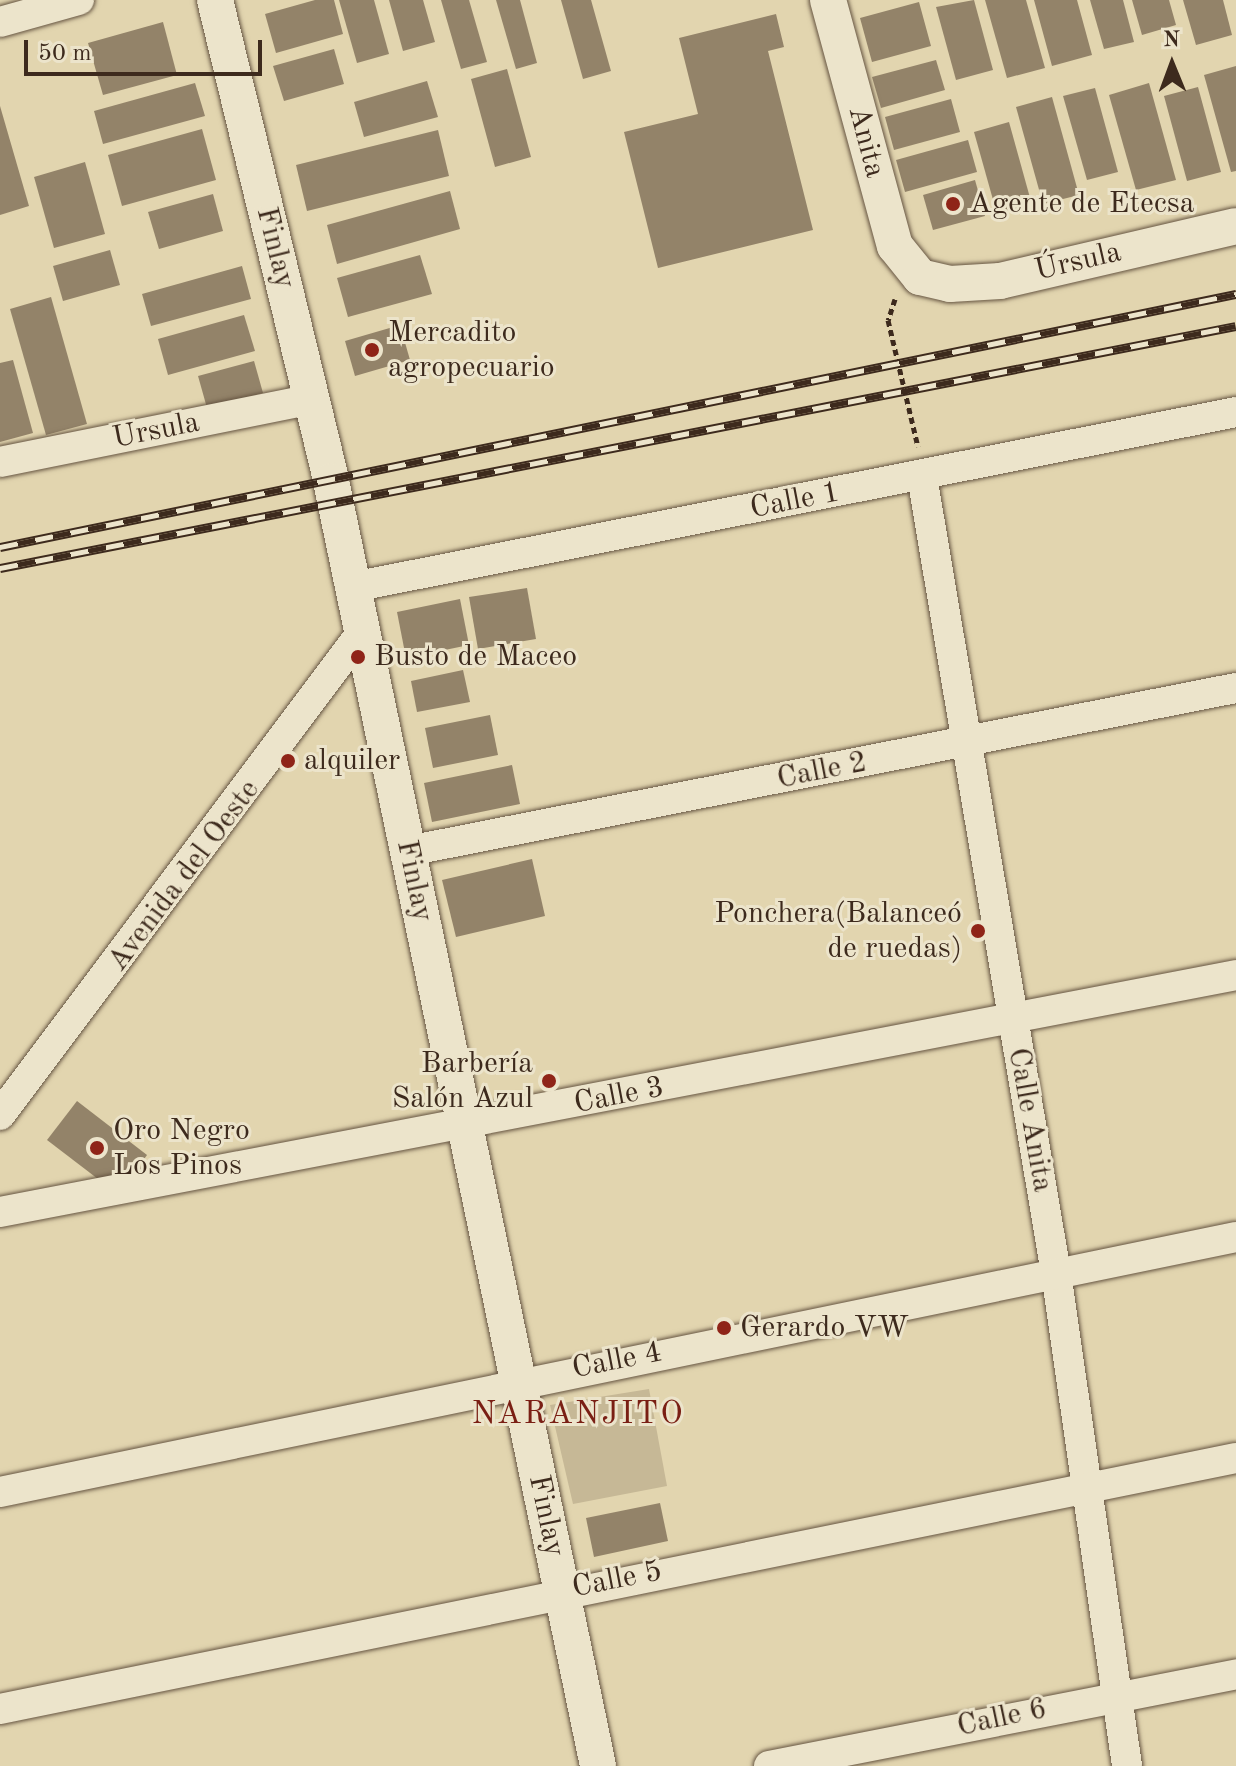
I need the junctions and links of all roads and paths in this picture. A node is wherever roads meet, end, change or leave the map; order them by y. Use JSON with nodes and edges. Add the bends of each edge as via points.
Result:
{"nodes":[{"id":1,"x":79,"y":0,"type":"edge"},
{"id":2,"x":215,"y":0,"type":"edge"},
{"id":3,"x":828,"y":0,"type":"edge"},
{"id":4,"x":0,"y":22,"type":"edge"},
{"id":5,"x":1236,"y":226,"type":"edge"},
{"id":6,"x":920,"y":277,"type":"junction"},
{"id":7,"x":312,"y":399,"type":"junction"},
{"id":8,"x":1236,"y":412,"type":"edge"},
{"id":9,"x":0,"y":462,"type":"edge"},
{"id":10,"x":923,"y":475,"type":"junction"},
{"id":11,"x":353,"y":587,"type":"junction"},
{"id":12,"x":362,"y":632,"type":"junction"},
{"id":13,"x":1236,"y":688,"type":"edge"},
{"id":14,"x":966,"y":743,"type":"junction"},
{"id":15,"x":408,"y":851,"type":"junction"},
{"id":16,"x":1236,"y":975,"type":"edge"},
{"id":17,"x":1013,"y":1020,"type":"junction"},
{"id":18,"x":0,"y":1115,"type":"edge"},
{"id":19,"x":468,"y":1125,"type":"junction"},
{"id":20,"x":0,"y":1212,"type":"edge"},
{"id":21,"x":1236,"y":1237,"type":"edge"},
{"id":22,"x":1056,"y":1273,"type":"junction"},
{"id":23,"x":517,"y":1382,"type":"junction"},
{"id":24,"x":1236,"y":1458,"type":"edge"},
{"id":25,"x":1087,"y":1487,"type":"junction"},
{"id":26,"x":0,"y":1492,"type":"edge"},
{"id":27,"x":562,"y":1591,"type":"junction"},
{"id":28,"x":1236,"y":1674,"type":"edge"},
{"id":29,"x":1117,"y":1694,"type":"junction"},
{"id":30,"x":0,"y":1709,"type":"edge"},
{"id":31,"x":598,"y":1766,"type":"edge"},
{"id":32,"x":769,"y":1766,"type":"edge"},
{"id":33,"x":1127,"y":1766,"type":"edge"}],
"edges":[{"from":1,"to":4,"type":"street"},
{"from":2,"to":7,"type":"street","name":"Finlay"},
{"from":3,"to":6,"type":"street","name":"Anita","via":[[895,246]]},
{"from":5,"to":6,"type":"street","name":"Úrsula","via":[[1000,281],[950,284]]},
{"from":6,"to":10,"type":"path","via":[[899,294],[888,320]]},
{"from":7,"to":9,"type":"street","name":"Ursula"},
{"from":7,"to":11,"type":"street","name":"Finlay"},
{"from":8,"to":10,"type":"street","name":"Calle 1"},
{"from":10,"to":11,"type":"street","name":"Calle 1"},
{"from":10,"to":14,"type":"street","name":"Calle Anita"},
{"from":11,"to":12,"type":"street","name":"Finlay"},
{"from":12,"to":15,"type":"street","name":"Finlay"},
{"from":12,"to":18,"type":"street","name":"Avenida del Oeste"},
{"from":13,"to":14,"type":"street","name":"Calle 2"},
{"from":14,"to":15,"type":"street","name":"Calle 2"},
{"from":14,"to":17,"type":"street","name":"Calle Anita"},
{"from":15,"to":19,"type":"street","name":"Finlay"},
{"from":16,"to":17,"type":"street","name":"Calle 3"},
{"from":17,"to":19,"type":"street","name":"Calle 3"},
{"from":17,"to":22,"type":"street","name":"Calle Anita"},
{"from":19,"to":20,"type":"street","name":"Calle 3"},
{"from":19,"to":23,"type":"street","name":"Finlay"},
{"from":21,"to":22,"type":"street","name":"Calle 4"},
{"from":22,"to":23,"type":"street","name":"Calle 4"},
{"from":22,"to":25,"type":"street","name":"Calle Anita"},
{"from":23,"to":26,"type":"street","name":"Calle 4"},
{"from":23,"to":27,"type":"street","name":"Finlay"},
{"from":24,"to":25,"type":"street","name":"Calle 5"},
{"from":25,"to":27,"type":"street","name":"Calle 5"},
{"from":25,"to":29,"type":"street","name":"Calle Anita"},
{"from":27,"to":30,"type":"street","name":"Calle 5"},
{"from":27,"to":31,"type":"street","name":"Finlay"},
{"from":28,"to":29,"type":"street","name":"Calle 6"},
{"from":29,"to":32,"type":"street","name":"Calle 6"},
{"from":29,"to":33,"type":"street","name":"Calle Anita"}]}
